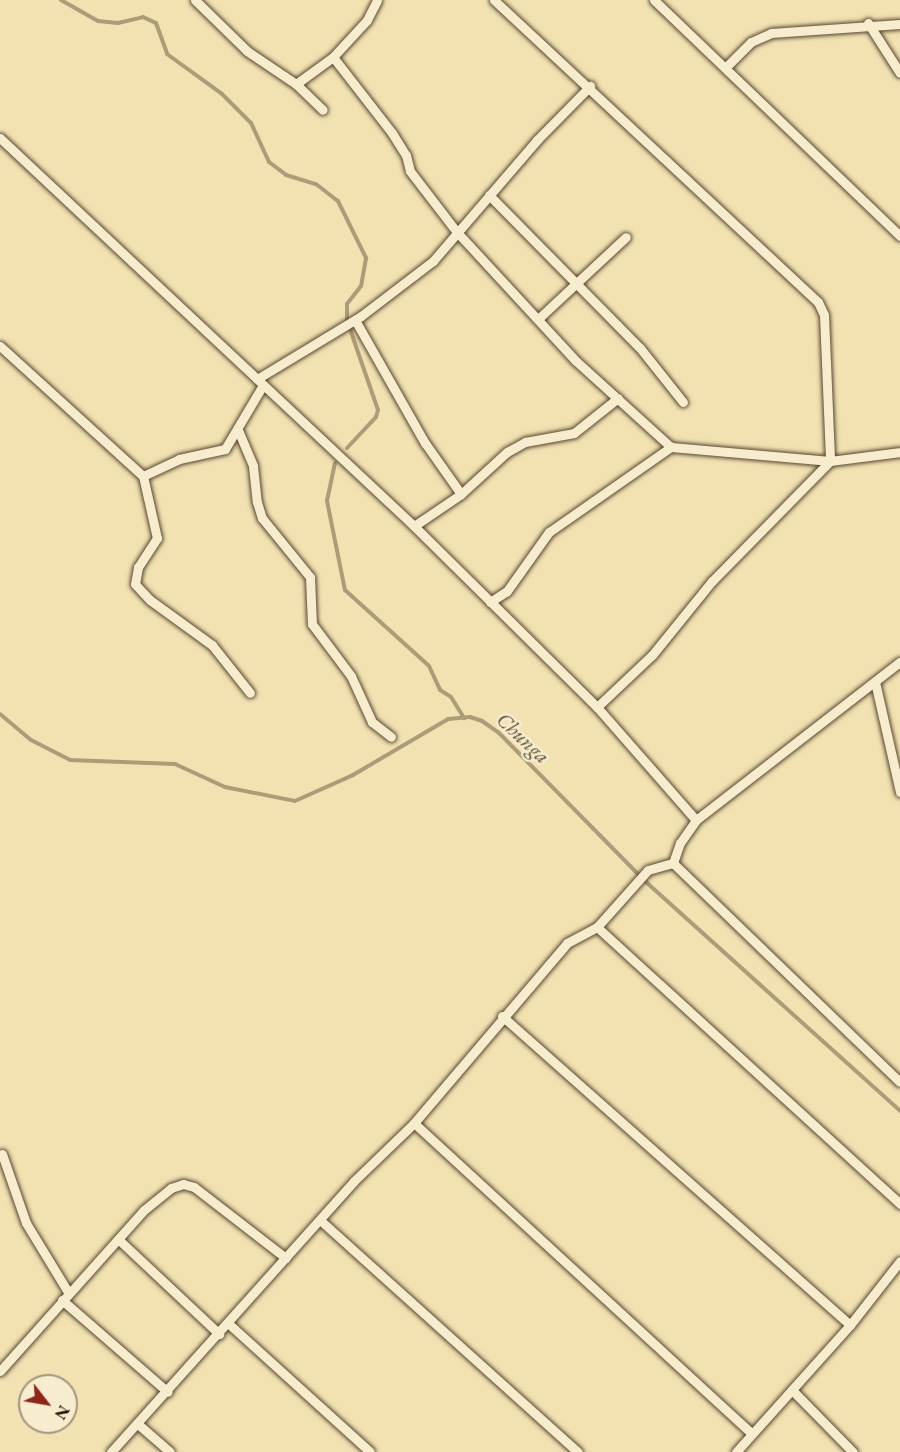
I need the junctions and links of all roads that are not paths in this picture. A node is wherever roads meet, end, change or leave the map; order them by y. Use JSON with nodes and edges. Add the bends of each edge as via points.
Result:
{"nodes":[{"id":1,"x":195,"y":0,"type":"edge"},
{"id":2,"x":377,"y":0,"type":"edge"},
{"id":3,"x":494,"y":0,"type":"edge"},
{"id":4,"x":654,"y":0,"type":"edge"},
{"id":5,"x":868,"y":23,"type":"junction"},
{"id":6,"x":900,"y":24,"type":"edge"},
{"id":7,"x":333,"y":57,"type":"junction"},
{"id":8,"x":726,"y":68,"type":"junction"},
{"id":9,"x":900,"y":73,"type":"edge"},
{"id":10,"x":296,"y":84,"type":"junction"},
{"id":11,"x":590,"y":86,"type":"junction"},
{"id":12,"x":323,"y":110,"type":"dead end"},
{"id":13,"x":0,"y":138,"type":"edge"},
{"id":14,"x":489,"y":195,"type":"junction"},
{"id":15,"x":456,"y":231,"type":"junction"},
{"id":16,"x":900,"y":236,"type":"edge"},
{"id":17,"x":626,"y":237,"type":"dead end"},
{"id":18,"x":578,"y":283,"type":"junction"},
{"id":19,"x":538,"y":319,"type":"junction"},
{"id":20,"x":355,"y":320,"type":"junction"},
{"id":21,"x":0,"y":346,"type":"edge"},
{"id":22,"x":260,"y":382,"type":"junction"},
{"id":23,"x":618,"y":398,"type":"junction"},
{"id":24,"x":683,"y":402,"type":"dead end"},
{"id":25,"x":238,"y":430,"type":"junction"},
{"id":26,"x":671,"y":447,"type":"junction"},
{"id":27,"x":900,"y":452,"type":"edge"},
{"id":28,"x":830,"y":461,"type":"junction"},
{"id":29,"x":143,"y":477,"type":"junction"},
{"id":30,"x":461,"y":494,"type":"junction"},
{"id":31,"x":414,"y":526,"type":"junction"},
{"id":32,"x":490,"y":602,"type":"junction"},
{"id":33,"x":900,"y":662,"type":"edge"},
{"id":34,"x":875,"y":682,"type":"junction"},
{"id":35,"x":250,"y":693,"type":"dead end"},
{"id":36,"x":597,"y":707,"type":"junction"},
{"id":37,"x":391,"y":737,"type":"dead end"},
{"id":38,"x":900,"y":792,"type":"edge"},
{"id":39,"x":696,"y":820,"type":"junction"},
{"id":40,"x":673,"y":862,"type":"junction"},
{"id":41,"x":597,"y":927,"type":"junction"},
{"id":42,"x":502,"y":1016,"type":"junction"},
{"id":43,"x":900,"y":1082,"type":"edge"},
{"id":44,"x":414,"y":1123,"type":"junction"},
{"id":45,"x":2,"y":1155,"type":"dead end"},
{"id":46,"x":900,"y":1204,"type":"edge"},
{"id":47,"x":320,"y":1220,"type":"junction"},
{"id":48,"x":118,"y":1239,"type":"junction"},
{"id":49,"x":286,"y":1258,"type":"junction"},
{"id":50,"x":900,"y":1261,"type":"edge"},
{"id":51,"x":65,"y":1296,"type":"junction"},
{"id":52,"x":229,"y":1324,"type":"junction"},
{"id":53,"x":850,"y":1325,"type":"junction"},
{"id":54,"x":219,"y":1334,"type":"junction"},
{"id":55,"x":0,"y":1371,"type":"edge"},
{"id":56,"x":792,"y":1390,"type":"junction"},
{"id":57,"x":168,"y":1392,"type":"junction"},
{"id":58,"x":140,"y":1425,"type":"junction"},
{"id":59,"x":752,"y":1434,"type":"junction"},
{"id":60,"x":111,"y":1452,"type":"edge"},
{"id":61,"x":170,"y":1452,"type":"edge"},
{"id":62,"x":370,"y":1452,"type":"edge"},
{"id":63,"x":578,"y":1452,"type":"edge"},
{"id":64,"x":736,"y":1452,"type":"edge"},
{"id":65,"x":854,"y":1452,"type":"edge"}],
"edges":[{"from":1,"to":10,"type":"street","via":[[247,51]]},
{"from":2,"to":7,"type":"street","via":[[367,20]]},
{"from":3,"to":11,"type":"street"},
{"from":4,"to":8,"type":"street"},
{"from":5,"to":6,"type":"street"},
{"from":5,"to":8,"type":"street","via":[[771,33],[751,42]]},
{"from":5,"to":9,"type":"street"},
{"from":7,"to":10,"type":"street"},
{"from":7,"to":15,"type":"street","via":[[392,134],[410,171]]},
{"from":8,"to":16,"type":"street"},
{"from":10,"to":12,"type":"street"},
{"from":11,"to":14,"type":"street"},
{"from":11,"to":28,"type":"street","via":[[818,302],[825,331]]},
{"from":13,"to":22,"type":"street"},
{"from":14,"to":15,"type":"street"},
{"from":14,"to":18,"type":"street"},
{"from":15,"to":19,"type":"street"},
{"from":15,"to":20,"type":"street","via":[[433,261]]},
{"from":17,"to":18,"type":"street"},
{"from":18,"to":19,"type":"street"},
{"from":18,"to":24,"type":"street","via":[[654,364]]},
{"from":19,"to":23,"type":"street"},
{"from":20,"to":22,"type":"street"},
{"from":20,"to":30,"type":"street","via":[[425,443]]},
{"from":21,"to":29,"type":"street"},
{"from":22,"to":25,"type":"street"},
{"from":22,"to":31,"type":"street"},
{"from":23,"to":26,"type":"street"},
{"from":23,"to":30,"type":"street","via":[[574,433],[525,442],[507,452]]},
{"from":25,"to":29,"type":"street","via":[[225,449],[179,459]]},
{"from":25,"to":37,"type":"street","via":[[253,466],[256,502],[262,518],[310,577],[312,624],[351,676],[372,722]]},
{"from":26,"to":28,"type":"street"},
{"from":26,"to":32,"type":"street","via":[[549,532],[507,591]]},
{"from":27,"to":28,"type":"street"},
{"from":28,"to":36,"type":"street","via":[[712,580],[652,655]]},
{"from":29,"to":35,"type":"street","via":[[158,538],[134,575],[135,584],[150,600],[212,645]]},
{"from":30,"to":31,"type":"street"},
{"from":31,"to":32,"type":"street"},
{"from":32,"to":36,"type":"street"},
{"from":33,"to":34,"type":"street"},
{"from":34,"to":38,"type":"street"},
{"from":34,"to":39,"type":"street"},
{"from":36,"to":39,"type":"street"},
{"from":39,"to":40,"type":"street"},
{"from":40,"to":41,"type":"street","via":[[648,870]]},
{"from":40,"to":43,"type":"street"},
{"from":41,"to":42,"type":"street","via":[[567,943]]},
{"from":41,"to":46,"type":"street"},
{"from":42,"to":44,"type":"street"},
{"from":42,"to":53,"type":"street"},
{"from":44,"to":47,"type":"street"},
{"from":44,"to":59,"type":"street"},
{"from":45,"to":51,"type":"street","via":[[26,1223]]},
{"from":47,"to":49,"type":"street"},
{"from":47,"to":63,"type":"street"},
{"from":48,"to":49,"type":"street","via":[[144,1210],[183,1184],[195,1187],[229,1211]]},
{"from":48,"to":51,"type":"street"},
{"from":48,"to":54,"type":"street"},
{"from":49,"to":52,"type":"street"},
{"from":50,"to":53,"type":"street"},
{"from":51,"to":55,"type":"street"},
{"from":51,"to":57,"type":"street"},
{"from":52,"to":54,"type":"street"},
{"from":52,"to":62,"type":"street"},
{"from":53,"to":56,"type":"street"},
{"from":54,"to":57,"type":"street"},
{"from":56,"to":59,"type":"street"},
{"from":56,"to":65,"type":"street"},
{"from":57,"to":58,"type":"street"},
{"from":58,"to":60,"type":"street"},
{"from":58,"to":61,"type":"street"},
{"from":59,"to":64,"type":"street"}]}
